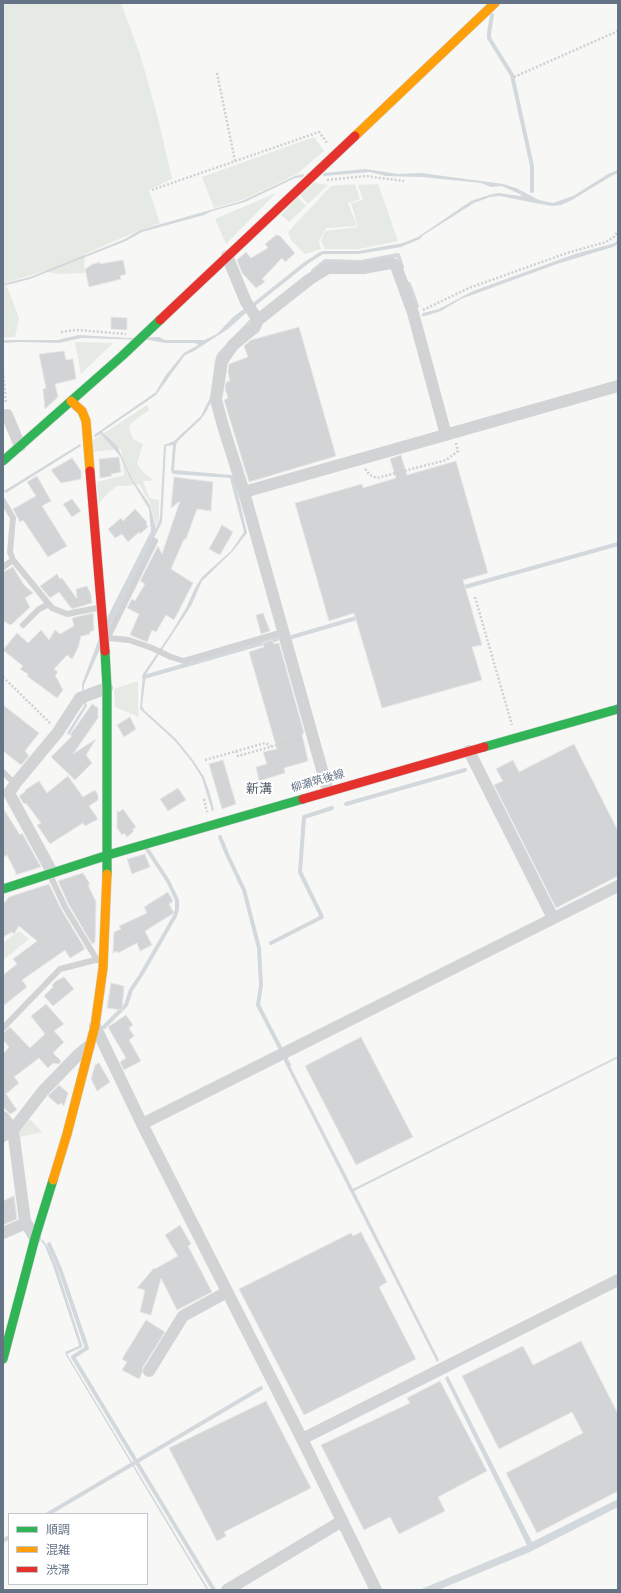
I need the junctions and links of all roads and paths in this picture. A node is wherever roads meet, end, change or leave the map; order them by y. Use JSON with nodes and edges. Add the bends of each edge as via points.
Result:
{"nodes":[{"id":1,"x":495,"y":3,"type":"edge"},
{"id":2,"x":618,"y":31,"type":"edge"},
{"id":3,"x":217,"y":73,"type":"dead end"},
{"id":4,"x":514,"y":77,"type":"dead end"},
{"id":5,"x":335,"y":154,"type":"junction"},
{"id":6,"x":235,"y":161,"type":"junction"},
{"id":7,"x":311,"y":177,"type":"junction"},
{"id":8,"x":404,"y":180,"type":"dead end"},
{"id":9,"x":152,"y":190,"type":"dead end"},
{"id":10,"x":618,"y":231,"type":"edge"},
{"id":11,"x":227,"y":256,"type":"junction"},
{"id":12,"x":413,"y":313,"type":"junction"},
{"id":13,"x":258,"y":320,"type":"junction"},
{"id":14,"x":61,"y":332,"type":"dead end"},
{"id":15,"x":143,"y":336,"type":"junction"},
{"id":16,"x":3,"y":372,"type":"edge"},
{"id":17,"x":618,"y":386,"type":"edge"},
{"id":18,"x":72,"y":401,"type":"junction"},
{"id":19,"x":5,"y":415,"type":"edge"},
{"id":20,"x":450,"y":434,"type":"junction"},
{"id":21,"x":20,"y":446,"type":"junction"},
{"id":22,"x":359,"y":459,"type":"junction"},
{"id":23,"x":3,"y":461,"type":"edge"},
{"id":24,"x":244,"y":492,"type":"junction"},
{"id":25,"x":3,"y":501,"type":"edge"},
{"id":26,"x":155,"y":541,"type":"dead end"},
{"id":27,"x":13,"y":560,"type":"junction"},
{"id":28,"x":3,"y":567,"type":"edge"},
{"id":29,"x":475,"y":597,"type":"dead end"},
{"id":30,"x":49,"y":604,"type":"junction"},
{"id":31,"x":102,"y":607,"type":"junction"},
{"id":32,"x":23,"y":625,"type":"dead end"},
{"id":33,"x":283,"y":632,"type":"junction"},
{"id":34,"x":106,"y":641,"type":"junction"},
{"id":35,"x":3,"y":677,"type":"edge"},
{"id":36,"x":107,"y":688,"type":"junction"},
{"id":37,"x":618,"y":709,"type":"edge"},
{"id":38,"x":512,"y":728,"type":"dead end"},
{"id":39,"x":58,"y":732,"type":"junction"},
{"id":40,"x":312,"y":735,"type":"junction"},
{"id":41,"x":469,"y":751,"type":"junction"},
{"id":42,"x":205,"y":760,"type":"dead end"},
{"id":43,"x":3,"y":772,"type":"edge"},
{"id":44,"x":15,"y":784,"type":"junction"},
{"id":45,"x":328,"y":791,"type":"junction"},
{"id":46,"x":204,"y":799,"type":"dead end"},
{"id":47,"x":208,"y":816,"type":"dead end"},
{"id":48,"x":108,"y":855,"type":"junction"},
{"id":49,"x":51,"y":872,"type":"junction"},
{"id":50,"x":618,"y":886,"type":"edge"},
{"id":51,"x":3,"y":889,"type":"edge"},
{"id":52,"x":553,"y":918,"type":"junction"},
{"id":53,"x":100,"y":959,"type":"junction"},
{"id":54,"x":95,"y":1026,"type":"junction"},
{"id":55,"x":3,"y":1028,"type":"edge"},
{"id":56,"x":89,"y":1046,"type":"junction"},
{"id":57,"x":3,"y":1117,"type":"edge"},
{"id":58,"x":142,"y":1124,"type":"junction"},
{"id":59,"x":8,"y":1133,"type":"edge"},
{"id":60,"x":26,"y":1223,"type":"junction"},
{"id":61,"x":3,"y":1233,"type":"edge"},
{"id":62,"x":35,"y":1238,"type":"junction"},
{"id":63,"x":618,"y":1280,"type":"edge"},
{"id":64,"x":227,"y":1292,"type":"junction"},
{"id":65,"x":3,"y":1359,"type":"edge"},
{"id":66,"x":149,"y":1371,"type":"dead end"},
{"id":67,"x":302,"y":1439,"type":"junction"},
{"id":68,"x":342,"y":1521,"type":"junction"},
{"id":69,"x":227,"y":1590,"type":"edge"},
{"id":70,"x":376,"y":1590,"type":"edge"}],
"edges":[{"from":1,"to":5,"type":"street"},
{"from":2,"to":4,"type":"path"},
{"from":3,"to":6,"type":"path"},
{"from":5,"to":6,"type":"path","via":[[319,132]]},
{"from":5,"to":7,"type":"street"},
{"from":6,"to":9,"type":"path"},
{"from":7,"to":8,"type":"path","via":[[318,180],[366,176]]},
{"from":7,"to":11,"type":"street"},
{"from":10,"to":12,"type":"path","via":[[606,242],[469,288]]},
{"from":11,"to":13,"type":"street","via":[[246,302]]},
{"from":11,"to":15,"type":"street"},
{"from":12,"to":13,"type":"street","via":[[396,266],[391,263],[363,268],[328,268]]},
{"from":12,"to":20,"type":"street"},
{"from":13,"to":24,"type":"street","via":[[255,327],[233,345],[222,361],[216,400]]},
{"from":14,"to":15,"type":"path","via":[[77,330]]},
{"from":15,"to":18,"type":"street"},
{"from":16,"to":19,"type":"path"},
{"from":17,"to":20,"type":"street"},
{"from":18,"to":21,"type":"street"},
{"from":18,"to":31,"type":"street","via":[[82,411],[86,421]]},
{"from":19,"to":21,"type":"street"},
{"from":20,"to":22,"type":"street"},
{"from":20,"to":22,"type":"path","via":[[458,451],[446,460],[377,478],[366,471]]},
{"from":21,"to":23,"type":"street"},
{"from":22,"to":24,"type":"street"},
{"from":24,"to":33,"type":"street"},
{"from":25,"to":27,"type":"lane","via":[[13,518],[10,552]]},
{"from":26,"to":34,"type":"lane"},
{"from":27,"to":28,"type":"lane"},
{"from":27,"to":30,"type":"lane"},
{"from":29,"to":38,"type":"path"},
{"from":30,"to":31,"type":"lane","via":[[52,608],[68,614]]},
{"from":30,"to":32,"type":"lane","via":[[39,609]]},
{"from":31,"to":34,"type":"street"},
{"from":33,"to":34,"type":"lane","via":[[184,661],[129,640]]},
{"from":33,"to":40,"type":"street"},
{"from":34,"to":36,"type":"street"},
{"from":35,"to":39,"type":"path"},
{"from":36,"to":39,"type":"street","via":[[80,698]]},
{"from":36,"to":48,"type":"street"},
{"from":37,"to":41,"type":"street","name":"柳瀬筑後線"},
{"from":39,"to":44,"type":"street"},
{"from":40,"to":42,"type":"path","via":[[271,746],[265,743]]},
{"from":40,"to":45,"type":"street"},
{"from":41,"to":45,"type":"street","name":"柳瀬筑後線"},
{"from":41,"to":52,"type":"street"},
{"from":43,"to":44,"type":"lane"},
{"from":44,"to":49,"type":"street","via":[[9,794]]},
{"from":45,"to":48,"type":"street","name":"柳瀬筑後線"},
{"from":46,"to":47,"type":"path"},
{"from":48,"to":49,"type":"street","name":"柳瀬筑後線"},
{"from":48,"to":53,"type":"street"},
{"from":49,"to":51,"type":"street","name":"柳瀬筑後線"},
{"from":49,"to":53,"type":"lane","via":[[65,907]]},
{"from":50,"to":52,"type":"street"},
{"from":52,"to":58,"type":"street"},
{"from":53,"to":54,"type":"street"},
{"from":53,"to":55,"type":"lane","via":[[60,969]]},
{"from":54,"to":56,"type":"street"},
{"from":54,"to":58,"type":"street"},
{"from":56,"to":59,"type":"street","via":[[44,1090]]},
{"from":56,"to":62,"type":"street","via":[[67,1134]]},
{"from":57,"to":59,"type":"street"},
{"from":58,"to":64,"type":"street"},
{"from":59,"to":60,"type":"street"},
{"from":60,"to":61,"type":"street"},
{"from":60,"to":62,"type":"street"},
{"from":62,"to":65,"type":"street"},
{"from":63,"to":67,"type":"street"},
{"from":64,"to":66,"type":"street","via":[[183,1316]]},
{"from":64,"to":67,"type":"street"},
{"from":67,"to":68,"type":"street"},
{"from":68,"to":69,"type":"street"},
{"from":68,"to":70,"type":"street"}]}
